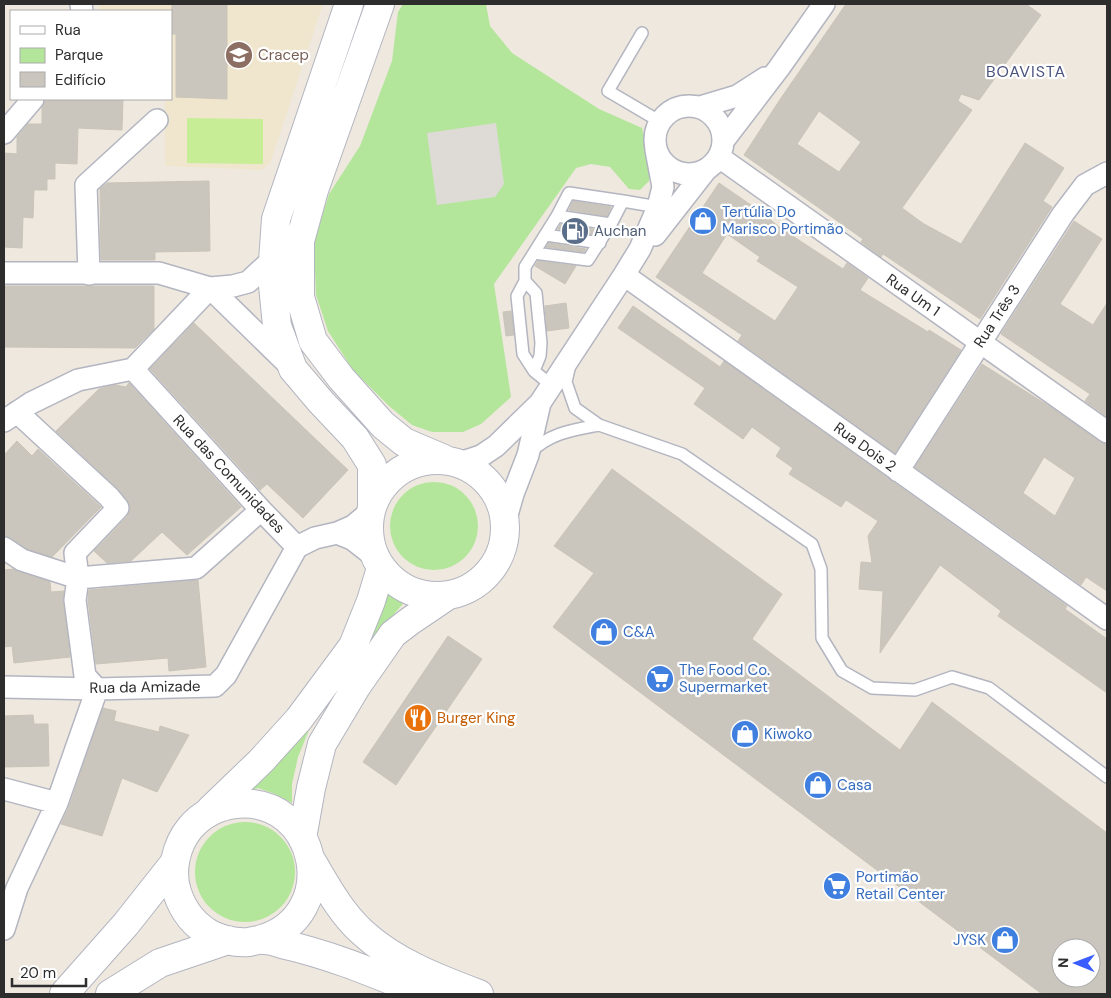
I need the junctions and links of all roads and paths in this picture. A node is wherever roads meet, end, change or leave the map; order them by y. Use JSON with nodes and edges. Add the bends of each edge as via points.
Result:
{"nodes":[{"id":1,"x":349,"y":4,"type":"edge"},
{"id":2,"x":380,"y":4,"type":"edge"},
{"id":3,"x":824,"y":4,"type":"edge"},
{"id":4,"x":642,"y":33,"type":"dead end"},
{"id":5,"x":780,"y":68,"type":"junction"},
{"id":6,"x":33,"y":100,"type":"edge"},
{"id":7,"x":700,"y":107,"type":"junction"},
{"id":8,"x":157,"y":120,"type":"dead end"},
{"id":9,"x":658,"y":121,"type":"junction"},
{"id":10,"x":4,"y":133,"type":"edge"},
{"id":11,"x":656,"y":150,"type":"junction"},
{"id":12,"x":716,"y":156,"type":"junction"},
{"id":13,"x":1107,"y":173,"type":"edge"},
{"id":14,"x":623,"y":200,"type":"junction"},
{"id":15,"x":658,"y":207,"type":"junction"},
{"id":16,"x":557,"y":216,"type":"junction"},
{"id":17,"x":611,"y":224,"type":"junction"},
{"id":18,"x":546,"y":235,"type":"junction"},
{"id":19,"x":600,"y":243,"type":"junction"},
{"id":20,"x":534,"y":252,"type":"junction"},
{"id":21,"x":274,"y":258,"type":"junction"},
{"id":22,"x":4,"y":273,"type":"edge"},
{"id":23,"x":88,"y":274,"type":"junction"},
{"id":24,"x":624,"y":275,"type":"junction"},
{"id":25,"x":525,"y":281,"type":"junction"},
{"id":26,"x":210,"y":288,"type":"junction"},
{"id":27,"x":980,"y":343,"type":"junction"},
{"id":28,"x":571,"y":356,"type":"junction"},
{"id":29,"x":133,"y":369,"type":"junction"},
{"id":30,"x":293,"y":369,"type":"junction"},
{"id":31,"x":534,"y":371,"type":"junction"},
{"id":32,"x":546,"y":394,"type":"junction"},
{"id":33,"x":10,"y":416,"type":"edge"},
{"id":34,"x":598,"y":425,"type":"junction"},
{"id":35,"x":1107,"y":432,"type":"edge"},
{"id":36,"x":528,"y":455,"type":"junction"},
{"id":37,"x":452,"y":461,"type":"junction"},
{"id":38,"x":898,"y":471,"type":"junction"},
{"id":39,"x":371,"y":508,"type":"junction"},
{"id":40,"x":261,"y":510,"type":"junction"},
{"id":41,"x":505,"y":522,"type":"junction"},
{"id":42,"x":337,"y":533,"type":"junction"},
{"id":43,"x":297,"y":547,"type":"junction"},
{"id":44,"x":4,"y":548,"type":"edge"},
{"id":45,"x":13,"y":561,"type":"edge"},
{"id":46,"x":377,"y":562,"type":"junction"},
{"id":47,"x":78,"y":578,"type":"junction"},
{"id":48,"x":447,"y":596,"type":"junction"},
{"id":49,"x":1107,"y":619,"type":"edge"},
{"id":50,"x":4,"y":687,"type":"edge"},
{"id":51,"x":97,"y":689,"type":"junction"},
{"id":52,"x":1107,"y":777,"type":"edge"},
{"id":53,"x":4,"y":789,"type":"edge"},
{"id":54,"x":57,"y":803,"type":"junction"},
{"id":55,"x":204,"y":815,"type":"junction"},
{"id":56,"x":307,"y":849,"type":"junction"},
{"id":57,"x":175,"y":862,"type":"junction"},
{"id":58,"x":4,"y":929,"type":"edge"},
{"id":59,"x":262,"y":939,"type":"junction"},
{"id":60,"x":228,"y":940,"type":"junction"},
{"id":61,"x":64,"y":994,"type":"edge"},
{"id":62,"x":110,"y":994,"type":"edge"},
{"id":63,"x":425,"y":994,"type":"edge"},
{"id":64,"x":479,"y":994,"type":"edge"}],
"edges":[{"from":1,"to":21,"type":"main road","via":[[276,219]]},
{"from":2,"to":37,"type":"main road","via":[[314,190],[300,241],[300,297],[314,341],[341,378],[383,425],[404,442]]},
{"from":3,"to":5,"type":"street"},
{"from":4,"to":9,"type":"lane","via":[[608,91]]},
{"from":5,"to":7,"type":"street","via":[[736,96]]},
{"from":5,"to":12,"type":"street"},
{"from":6,"to":10,"type":"street"},
{"from":7,"to":9,"type":"street","via":[[678,107]]},
{"from":7,"to":12,"type":"street","via":[[719,124]]},
{"from":8,"to":23,"type":"street","via":[[86,185]]},
{"from":9,"to":11,"type":"street"},
{"from":11,"to":12,"type":"street","via":[[661,160],[683,174],[696,174]]},
{"from":11,"to":15,"type":"street","via":[[663,187]]},
{"from":12,"to":24,"type":"street"},
{"from":12,"to":27,"type":"street","name":"Rua Um 1"},
{"from":13,"to":27,"type":"street","name":"Rua Três 3","via":[[1085,185],[1063,214]]},
{"from":14,"to":15,"type":"lane"},
{"from":14,"to":16,"type":"lane","via":[[569,193]]},
{"from":14,"to":17,"type":"lane"},
{"from":15,"to":24,"type":"street"},
{"from":16,"to":17,"type":"lane"},
{"from":16,"to":18,"type":"lane"},
{"from":17,"to":19,"type":"lane"},
{"from":18,"to":19,"type":"lane"},
{"from":18,"to":20,"type":"lane"},
{"from":19,"to":20,"type":"lane","via":[[588,260]]},
{"from":20,"to":25,"type":"lane","via":[[525,267]]},
{"from":21,"to":26,"type":"street","via":[[248,282]]},
{"from":21,"to":30,"type":"main road","via":[[272,275],[277,326]]},
{"from":22,"to":23,"type":"street"},
{"from":23,"to":26,"type":"street","via":[[159,273]]},
{"from":24,"to":28,"type":"street"},
{"from":24,"to":38,"type":"street","name":"Rua Dois 2"},
{"from":25,"to":31,"type":"lane","via":[[517,296],[519,320],[523,354]]},
{"from":25,"to":31,"type":"lane","via":[[536,293],[541,344]]},
{"from":26,"to":29,"type":"street"},
{"from":26,"to":30,"type":"street"},
{"from":27,"to":35,"type":"street","name":"Rua Um 1"},
{"from":27,"to":38,"type":"street","name":"Rua Três 3"},
{"from":28,"to":32,"type":"street"},
{"from":28,"to":34,"type":"lane","via":[[566,382],[575,408]]},
{"from":29,"to":33,"type":"street","via":[[78,380]]},
{"from":29,"to":40,"type":"street","name":"Rua das Comunidades"},
{"from":30,"to":39,"type":"main road","via":[[355,438],[372,465]]},
{"from":31,"to":32,"type":"lane"},
{"from":32,"to":36,"type":"street"},
{"from":32,"to":37,"type":"street","via":[[496,446],[481,456]]},
{"from":33,"to":47,"type":"street","via":[[109,497],[118,508],[75,553]]},
{"from":34,"to":36,"type":"lane","via":[[567,431],[542,442]]},
{"from":34,"to":52,"type":"lane","via":[[682,454],[812,544],[821,569],[822,638],[842,671],[872,688],[915,690],[952,677],[990,688]]},
{"from":36,"to":41,"type":"street"},
{"from":37,"to":39,"type":"main road","via":[[422,460],[400,469],[383,484]]},
{"from":37,"to":41,"type":"main road","via":[[477,472],[491,486],[501,503]]},
{"from":38,"to":49,"type":"street","name":"Rua Dois 2"},
{"from":39,"to":42,"type":"street","name":"Rua das Comunidades","via":[[353,526]]},
{"from":39,"to":46,"type":"main road","via":[[368,536]]},
{"from":40,"to":43,"type":"street","name":"Rua das Comunidades"},
{"from":40,"to":47,"type":"street","via":[[196,568]]},
{"from":41,"to":48,"type":"main road","via":[[500,556],[490,572],[475,585]]},
{"from":42,"to":43,"type":"street","name":"Rua das Comunidades","via":[[314,538]]},
{"from":42,"to":46,"type":"street","via":[[352,539]]},
{"from":43,"to":51,"type":"street","name":"Rua da Amizade","via":[[226,675],[215,686]]},
{"from":44,"to":45,"type":"street"},
{"from":45,"to":47,"type":"street"},
{"from":46,"to":48,"type":"main road","via":[[394,582],[410,592]]},
{"from":46,"to":55,"type":"main road","via":[[371,601],[353,646],[299,719],[261,761]]},
{"from":47,"to":51,"type":"street","via":[[75,600],[85,676]]},
{"from":48,"to":56,"type":"main road","via":[[393,634],[322,744],[311,788]]},
{"from":50,"to":51,"type":"street","name":"Rua da Amizade"},
{"from":51,"to":54,"type":"street"},
{"from":53,"to":54,"type":"street"},
{"from":54,"to":58,"type":"street","via":[[17,888]]},
{"from":55,"to":56,"type":"main road","via":[[232,805],[261,806],[293,825]]},
{"from":55,"to":57,"type":"main road","via":[[190,828]]},
{"from":56,"to":59,"type":"main road","via":[[310,887],[302,908],[282,930]]},
{"from":56,"to":64,"type":"main road","via":[[336,902],[362,932],[394,956]]},
{"from":57,"to":60,"type":"main road","via":[[176,888],[184,909],[199,926]]},
{"from":57,"to":61,"type":"main road"},
{"from":59,"to":60,"type":"main road"},
{"from":59,"to":63,"type":"main road","via":[[352,965]]},
{"from":60,"to":62,"type":"main road","via":[[160,963]]}]}
